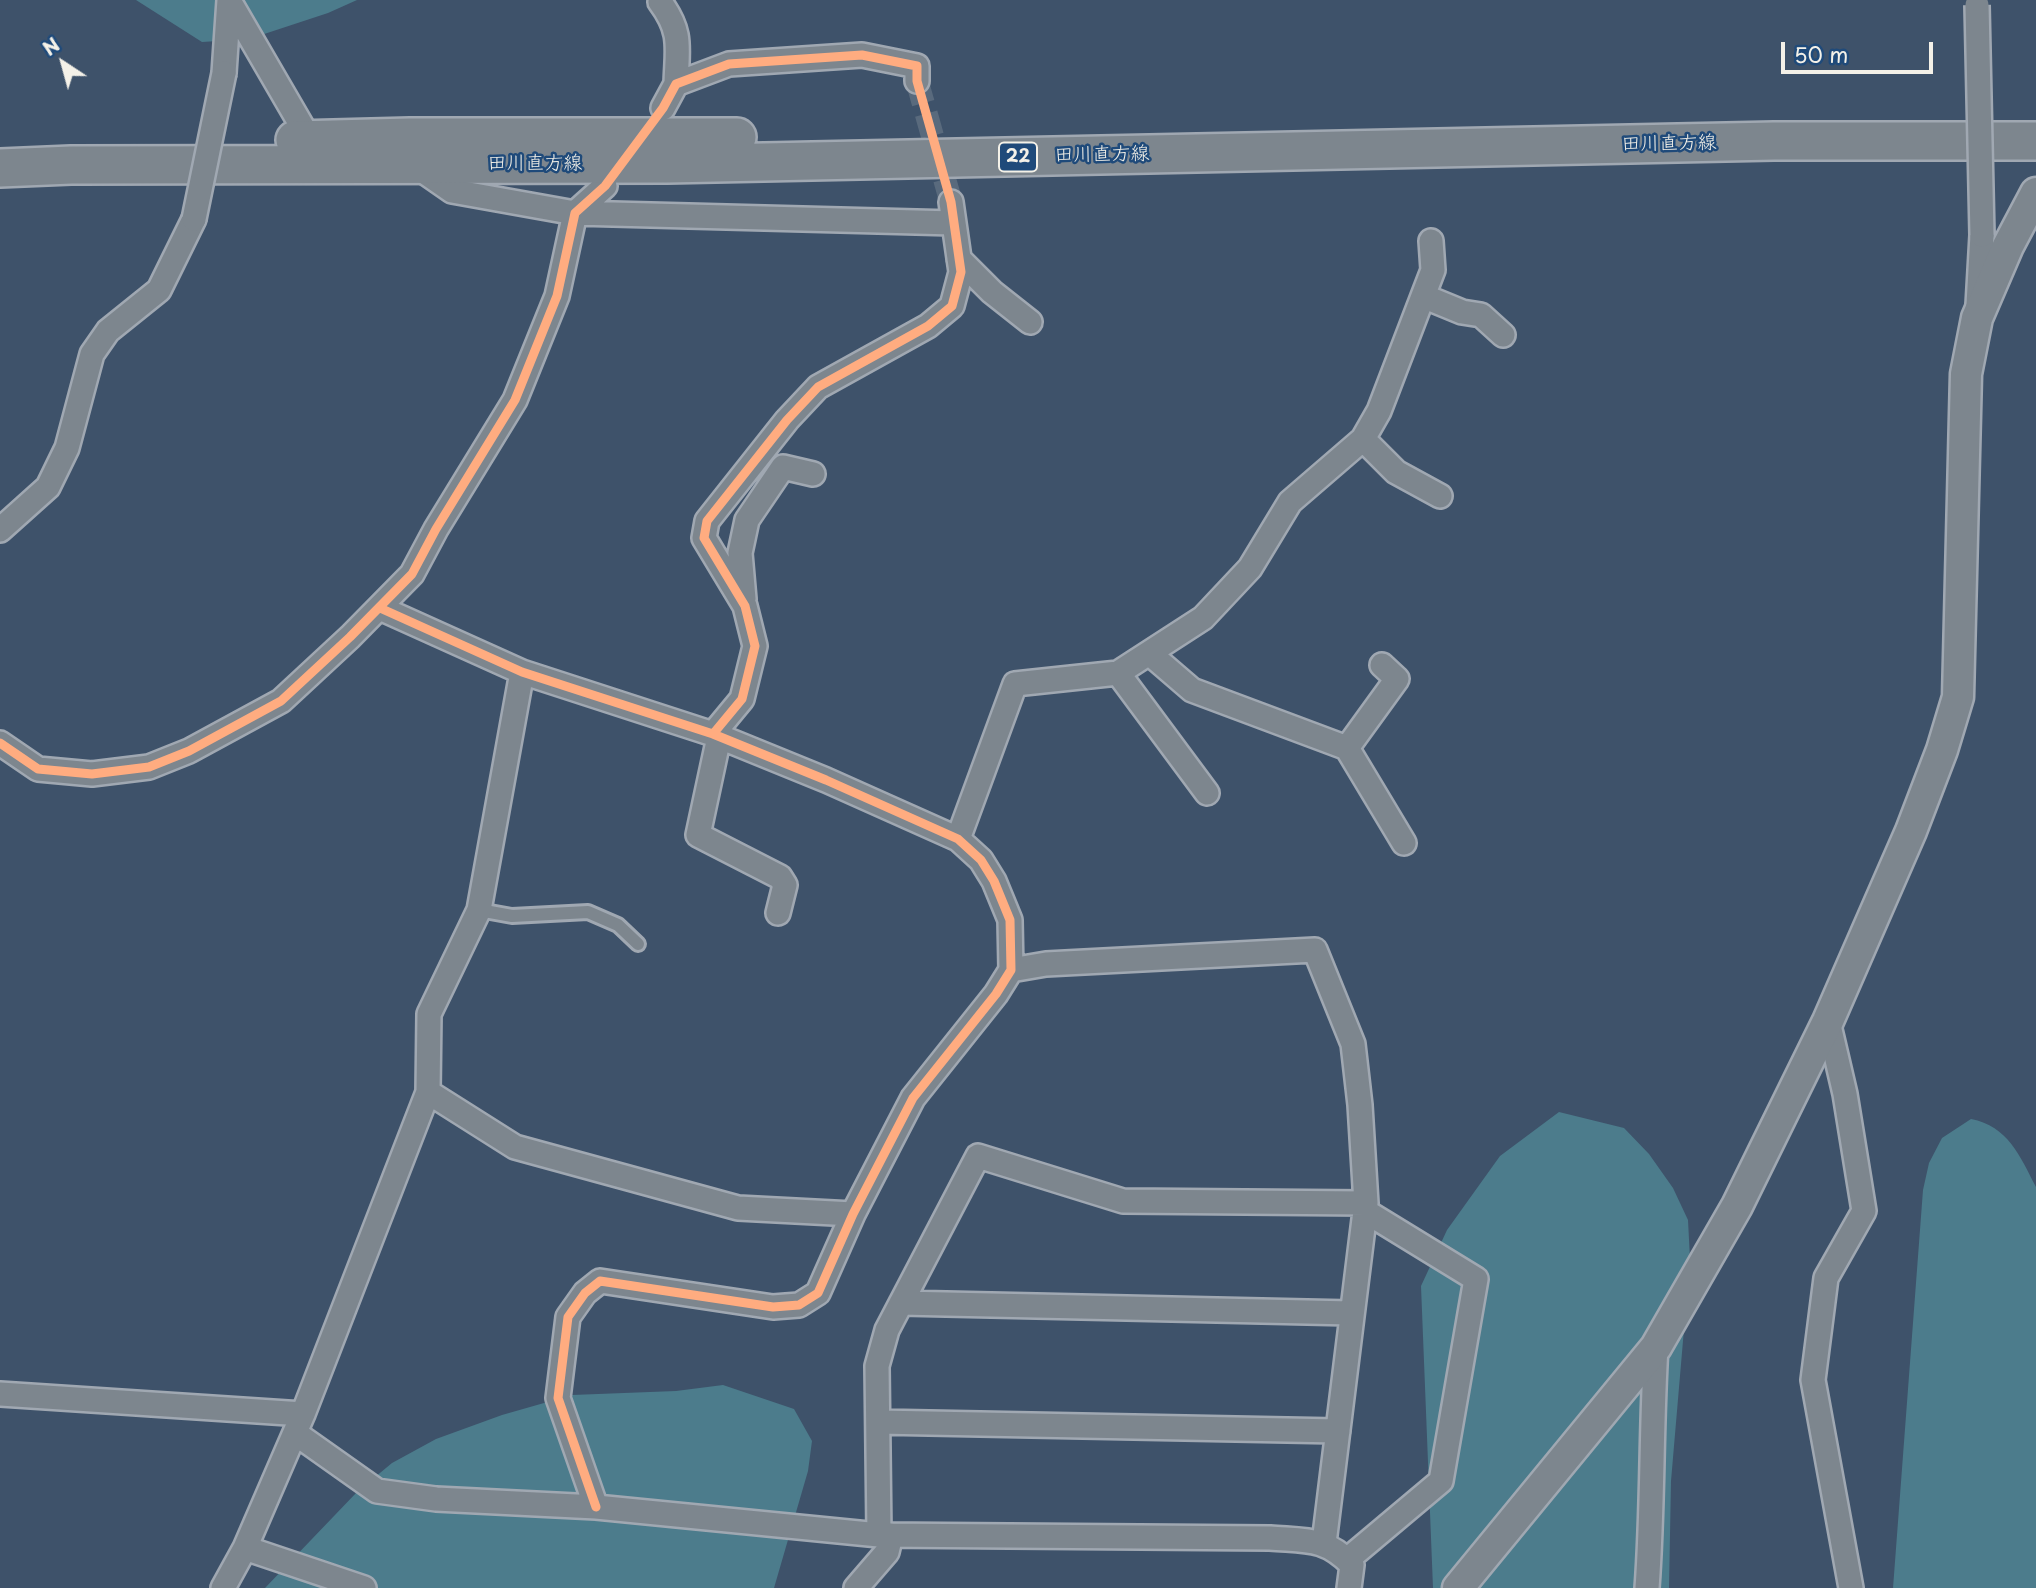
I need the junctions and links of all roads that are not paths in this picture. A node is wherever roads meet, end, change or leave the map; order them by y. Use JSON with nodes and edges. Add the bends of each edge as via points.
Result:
{"nodes":[{"id":1,"x":230,"y":2,"type":"edge"},
{"id":2,"x":660,"y":2,"type":"edge"},
{"id":3,"x":1978,"y":2,"type":"edge"},
{"id":4,"x":917,"y":81,"type":"tunnel mouth"},
{"id":5,"x":676,"y":84,"type":"junction"},
{"id":6,"x":663,"y":108,"type":"dead end"},
{"id":7,"x":2036,"y":117,"type":"edge"},
{"id":8,"x":310,"y":140,"type":"junction"},
{"id":9,"x":2036,"y":141,"type":"edge"},
{"id":10,"x":0,"y":143,"type":"edge"},
{"id":11,"x":411,"y":151,"type":"junction"},
{"id":12,"x":0,"y":168,"type":"edge"},
{"id":13,"x":605,"y":186,"type":"dead end"},
{"id":14,"x":2036,"y":193,"type":"edge"},
{"id":15,"x":575,"y":213,"type":"junction"},
{"id":16,"x":1431,"y":241,"type":"dead end"},
{"id":17,"x":959,"y":259,"type":"junction"},
{"id":18,"x":1423,"y":296,"type":"junction"},
{"id":19,"x":1977,"y":318,"type":"junction"},
{"id":20,"x":1030,"y":321,"type":"dead end"},
{"id":21,"x":1503,"y":335,"type":"dead end"},
{"id":22,"x":1363,"y":439,"type":"junction"},
{"id":23,"x":813,"y":474,"type":"dead end"},
{"id":24,"x":1440,"y":496,"type":"dead end"},
{"id":25,"x":0,"y":530,"type":"edge"},
{"id":26,"x":745,"y":606,"type":"junction"},
{"id":27,"x":380,"y":608,"type":"junction"},
{"id":28,"x":1149,"y":653,"type":"junction"},
{"id":29,"x":1381,"y":665,"type":"dead end"},
{"id":30,"x":522,"y":672,"type":"junction"},
{"id":31,"x":1118,"y":673,"type":"junction"},
{"id":32,"x":716,"y":735,"type":"junction"},
{"id":33,"x":0,"y":743,"type":"edge"},
{"id":34,"x":1347,"y":748,"type":"junction"},
{"id":35,"x":1207,"y":793,"type":"dead end"},
{"id":36,"x":958,"y":839,"type":"junction"},
{"id":37,"x":1404,"y":843,"type":"dead end"},
{"id":38,"x":479,"y":910,"type":"junction"},
{"id":39,"x":778,"y":913,"type":"dead end"},
{"id":40,"x":638,"y":944,"type":"dead end"},
{"id":41,"x":1011,"y":970,"type":"junction"},
{"id":42,"x":1828,"y":1021,"type":"junction"},
{"id":43,"x":428,"y":1091,"type":"junction"},
{"id":44,"x":1365,"y":1207,"type":"junction"},
{"id":45,"x":853,"y":1214,"type":"junction"},
{"id":46,"x":901,"y":1303,"type":"junction"},
{"id":47,"x":1352,"y":1313,"type":"junction"},
{"id":48,"x":1656,"y":1347,"type":"junction"},
{"id":49,"x":0,"y":1394,"type":"edge"},
{"id":50,"x":878,"y":1422,"type":"junction"},
{"id":51,"x":299,"y":1424,"type":"junction"},
{"id":52,"x":1338,"y":1431,"type":"junction"},
{"id":53,"x":596,"y":1507,"type":"junction"},
{"id":54,"x":885,"y":1535,"type":"junction"},
{"id":55,"x":1324,"y":1543,"type":"junction"},
{"id":56,"x":245,"y":1548,"type":"junction"},
{"id":57,"x":1347,"y":1560,"type":"junction"},
{"id":58,"x":223,"y":1588,"type":"edge"},
{"id":59,"x":364,"y":1588,"type":"edge"},
{"id":60,"x":856,"y":1588,"type":"edge"},
{"id":61,"x":1349,"y":1588,"type":"edge"},
{"id":62,"x":1458,"y":1588,"type":"edge"},
{"id":63,"x":1647,"y":1588,"type":"edge"},
{"id":64,"x":1851,"y":1588,"type":"edge"}],
"edges":[{"from":1,"to":8,"type":"street"},
{"from":1,"to":25,"type":"street","bridge":true,"via":[[224,73],[194,219],[159,290],[108,331],[92,354],[67,448],[48,487]]},
{"from":2,"to":5,"type":"street","via":[[678,34]]},
{"from":3,"to":19,"type":"street","bridge":true,"via":[[1982,235]]},
{"from":4,"to":5,"type":"street","via":[[917,66],[862,55],[729,64]]},
{"from":5,"to":6,"type":"street"},
{"from":7,"to":11,"type":"main road","name":"田川直方線","number":"22","via":[[706,138]]},
{"from":8,"to":10,"type":"main road","name":"田川直方線","number":"22"},
{"from":8,"to":11,"type":"main road","name":"田川直方線","number":"22"},
{"from":9,"to":11,"type":"main road","name":"田川直方線","number":"22","via":[[1774,141],[682,164]]},
{"from":11,"to":12,"type":"main road","name":"田川直方線","number":"22"},
{"from":11,"to":15,"type":"street","via":[[452,191]]},
{"from":13,"to":15,"type":"street"},
{"from":14,"to":19,"type":"street"},
{"from":15,"to":17,"type":"street","via":[[952,212]]},
{"from":15,"to":27,"type":"street","via":[[557,296],[515,400],[412,574]]},
{"from":16,"to":18,"type":"street","via":[[1433,270]]},
{"from":17,"to":20,"type":"street"},
{"from":17,"to":26,"type":"street","via":[[961,272],[952,306],[928,326],[818,387],[708,521],[704,538]]},
{"from":18,"to":21,"type":"street","via":[[1481,315]]},
{"from":18,"to":22,"type":"street","via":[[1379,411]]},
{"from":19,"to":42,"type":"street","via":[[1966,374],[1958,697],[1911,831]]},
{"from":22,"to":24,"type":"street","via":[[1395,472]]},
{"from":22,"to":28,"type":"street","via":[[1290,502],[1250,568],[1203,618]]},
{"from":23,"to":26,"type":"street","via":[[783,467],[747,520],[740,553]]},
{"from":26,"to":32,"type":"street","via":[[755,646],[742,699]]},
{"from":27,"to":30,"type":"street"},
{"from":27,"to":33,"type":"street","via":[[281,701],[189,751],[149,767],[92,774],[38,769]]},
{"from":28,"to":31,"type":"street"},
{"from":28,"to":34,"type":"street","via":[[1192,690]]},
{"from":29,"to":34,"type":"street","via":[[1397,679]]},
{"from":30,"to":32,"type":"street"},
{"from":30,"to":38,"type":"street"},
{"from":31,"to":35,"type":"street"},
{"from":31,"to":36,"type":"street","via":[[1015,684]]},
{"from":32,"to":36,"type":"street"},
{"from":32,"to":39,"type":"street","via":[[698,835],[780,877],[785,885]]},
{"from":34,"to":37,"type":"street"},
{"from":36,"to":41,"type":"street","via":[[981,860],[1010,920]]},
{"from":38,"to":40,"type":"lane","via":[[512,916],[588,912],[618,925]]},
{"from":38,"to":43,"type":"street","via":[[429,1014]]},
{"from":41,"to":44,"type":"street","via":[[1046,964],[1315,950],[1353,1044]]},
{"from":41,"to":45,"type":"street","via":[[913,1098]]},
{"from":42,"to":48,"type":"street","via":[[1737,1206]]},
{"from":42,"to":64,"type":"street","via":[[1864,1211],[1826,1278],[1812,1380]]},
{"from":43,"to":45,"type":"street","via":[[514,1147],[738,1208]]},
{"from":43,"to":51,"type":"street"},
{"from":44,"to":46,"type":"street","via":[[1123,1202],[978,1156]]},
{"from":44,"to":47,"type":"street"},
{"from":44,"to":57,"type":"street","via":[[1476,1279],[1441,1481]]},
{"from":45,"to":53,"type":"street","via":[[818,1293],[799,1305],[773,1307],[600,1281],[585,1293],[568,1317],[558,1398]]},
{"from":46,"to":47,"type":"street"},
{"from":46,"to":50,"type":"street","via":[[877,1366]]},
{"from":47,"to":52,"type":"street"},
{"from":48,"to":62,"type":"street"},
{"from":48,"to":63,"type":"street"},
{"from":49,"to":51,"type":"street"},
{"from":50,"to":52,"type":"street"},
{"from":50,"to":54,"type":"street"},
{"from":51,"to":53,"type":"street","via":[[377,1491],[436,1499]]},
{"from":51,"to":56,"type":"street"},
{"from":52,"to":55,"type":"street"},
{"from":53,"to":54,"type":"street"},
{"from":54,"to":55,"type":"street","via":[[1270,1538]]},
{"from":54,"to":60,"type":"street","via":[[887,1552]]},
{"from":55,"to":57,"type":"street"},
{"from":56,"to":58,"type":"street"},
{"from":56,"to":59,"type":"street"},
{"from":57,"to":61,"type":"street","via":[[1352,1564]]}]}
